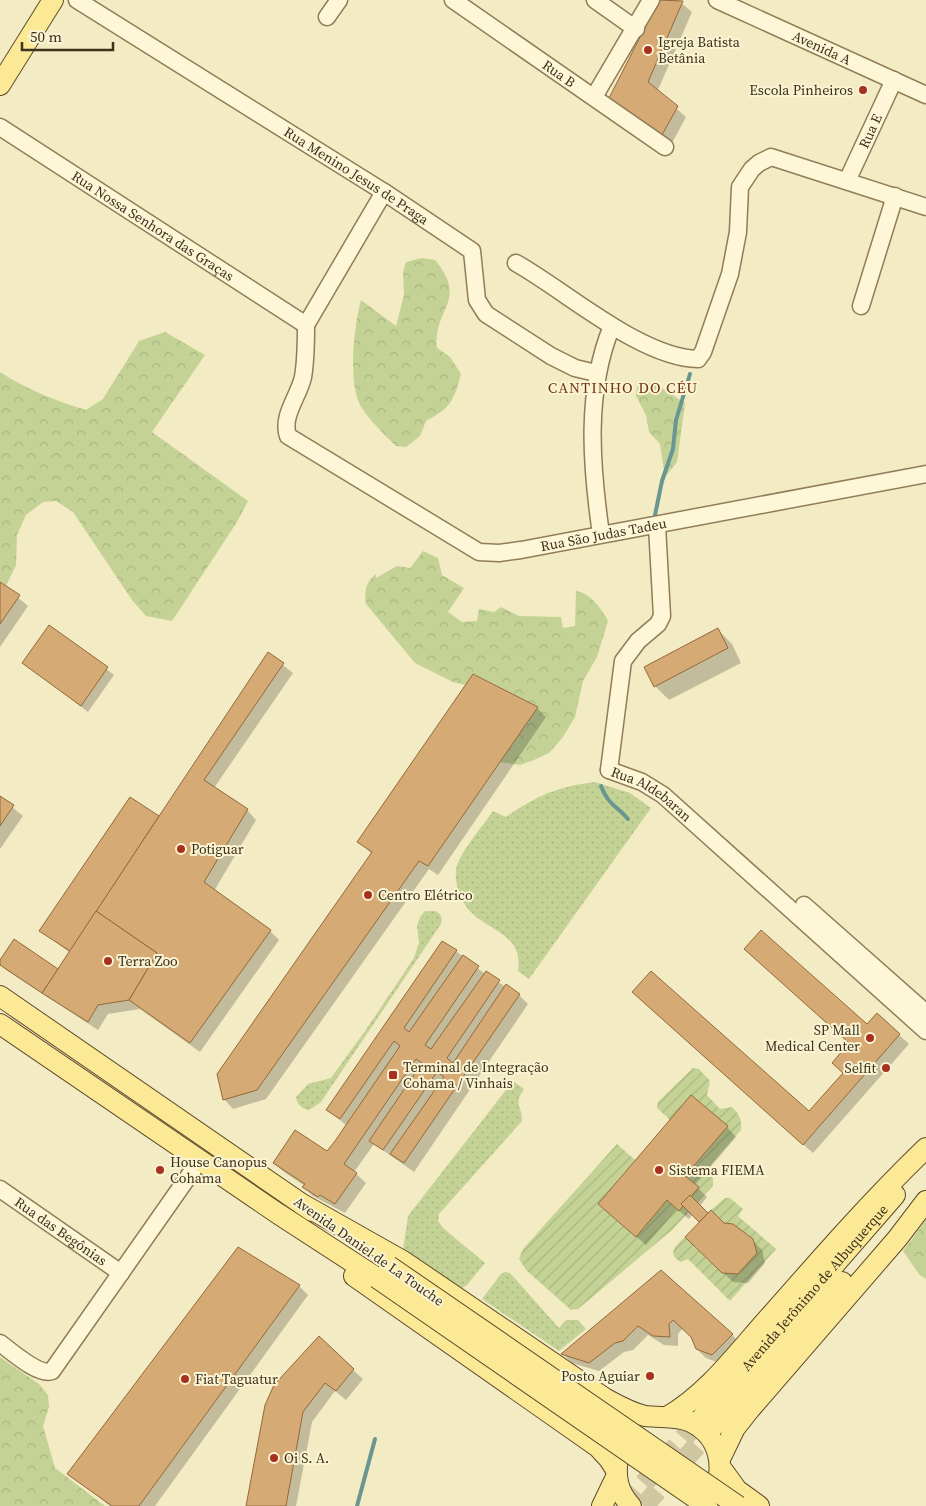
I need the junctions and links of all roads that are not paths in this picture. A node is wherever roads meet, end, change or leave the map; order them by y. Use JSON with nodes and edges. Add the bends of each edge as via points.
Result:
{"nodes":[{"id":1,"x":53,"y":0,"type":"edge"},
{"id":2,"x":77,"y":0,"type":"edge"},
{"id":3,"x":339,"y":0,"type":"edge"},
{"id":4,"x":452,"y":0,"type":"edge"},
{"id":5,"x":595,"y":0,"type":"edge"},
{"id":6,"x":651,"y":0,"type":"edge"},
{"id":7,"x":717,"y":0,"type":"edge"},
{"id":8,"x":327,"y":17,"type":"dead end"},
{"id":9,"x":636,"y":29,"type":"junction"},
{"id":10,"x":894,"y":80,"type":"junction"},
{"id":11,"x":0,"y":85,"type":"edge"},
{"id":12,"x":926,"y":95,"type":"edge"},
{"id":13,"x":594,"y":98,"type":"junction"},
{"id":14,"x":0,"y":127,"type":"edge"},
{"id":15,"x":665,"y":147,"type":"dead end"},
{"id":16,"x":847,"y":181,"type":"junction"},
{"id":17,"x":384,"y":192,"type":"junction"},
{"id":18,"x":895,"y":196,"type":"junction"},
{"id":19,"x":926,"y":207,"type":"edge"},
{"id":20,"x":516,"y":263,"type":"dead end"},
{"id":21,"x":861,"y":306,"type":"dead end"},
{"id":22,"x":306,"y":325,"type":"junction"},
{"id":23,"x":612,"y":326,"type":"junction"},
{"id":24,"x":596,"y":373,"type":"junction"},
{"id":25,"x":926,"y":474,"type":"edge"},
{"id":26,"x":657,"y":526,"type":"junction"},
{"id":27,"x":601,"y":534,"type":"junction"},
{"id":28,"x":609,"y":770,"type":"junction"},
{"id":29,"x":0,"y":996,"type":"edge"},
{"id":30,"x":926,"y":1013,"type":"edge"},
{"id":31,"x":0,"y":1026,"type":"edge"},
{"id":32,"x":926,"y":1031,"type":"edge"},
{"id":33,"x":926,"y":1148,"type":"edge"},
{"id":34,"x":200,"y":1160,"type":"junction"},
{"id":35,"x":926,"y":1160,"type":"edge"},
{"id":36,"x":0,"y":1190,"type":"edge"},
{"id":37,"x":926,"y":1190,"type":"edge"},
{"id":38,"x":926,"y":1202,"type":"edge"},
{"id":39,"x":302,"y":1204,"type":"junction"},
{"id":40,"x":277,"y":1213,"type":"junction"},
{"id":41,"x":383,"y":1272,"type":"junction"},
{"id":42,"x":121,"y":1273,"type":"junction"},
{"id":43,"x":0,"y":1344,"type":"edge"},
{"id":44,"x":664,"y":1417,"type":"junction"},
{"id":45,"x":720,"y":1463,"type":"junction"},
{"id":46,"x":616,"y":1474,"type":"junction"},
{"id":47,"x":602,"y":1506,"type":"edge"},
{"id":48,"x":630,"y":1506,"type":"edge"},
{"id":49,"x":707,"y":1506,"type":"edge"},
{"id":50,"x":738,"y":1506,"type":"edge"},
{"id":51,"x":759,"y":1506,"type":"edge"}],
"edges":[{"from":1,"to":11,"type":"main road"},
{"from":2,"to":17,"type":"street","name":"Rua Menino Jesus de Praga"},
{"from":3,"to":8,"type":"street"},
{"from":4,"to":13,"type":"street","name":"Rua B"},
{"from":5,"to":9,"type":"street"},
{"from":6,"to":9,"type":"street"},
{"from":7,"to":10,"type":"street","name":"Avenida A"},
{"from":9,"to":13,"type":"street"},
{"from":10,"to":12,"type":"street","name":"Avenida A"},
{"from":10,"to":16,"type":"street","name":"Rua E"},
{"from":13,"to":15,"type":"street","name":"Rua B"},
{"from":14,"to":22,"type":"street","name":"Rua Nossa Senhora das Graças"},
{"from":16,"to":18,"type":"street"},
{"from":16,"to":23,"type":"street","via":[[771,157],[758,162],[748,173],[739,195],[738,232],[730,274],[698,359],[662,352]]},
{"from":17,"to":22,"type":"street"},
{"from":17,"to":24,"type":"street","name":"Rua Menino Jesus de Praga","via":[[472,251],[478,300],[486,314],[551,356],[575,368]]},
{"from":18,"to":19,"type":"street"},
{"from":18,"to":21,"type":"street"},
{"from":20,"to":23,"type":"street"},
{"from":22,"to":27,"type":"street","name":"Rua São Judas Tadeu","via":[[303,377],[286,422],[288,436],[479,552],[499,553]]},
{"from":23,"to":24,"type":"street"},
{"from":24,"to":27,"type":"street","via":[[594,469]]},
{"from":25,"to":26,"type":"street","name":"Rua São Judas Tadeu"},
{"from":26,"to":27,"type":"street","name":"Rua São Judas Tadeu"},
{"from":26,"to":28,"type":"street","via":[[662,616],[623,661]]},
{"from":28,"to":30,"type":"street","name":"Rua Aldebaran","via":[[637,773],[667,787]]},
{"from":28,"to":32,"type":"street","name":"Rua Aldebaran","via":[[642,782],[663,795]]},
{"from":29,"to":39,"type":"main road","name":"Avenida Daniel de La Touche"},
{"from":31,"to":34,"type":"main road","name":"Avenida Daniel de La Touche"},
{"from":33,"to":44,"type":"main road","via":[[859,1215],[703,1390],[683,1408]]},
{"from":34,"to":40,"type":"main road","name":"Avenida Daniel de La Touche"},
{"from":34,"to":42,"type":"street","name":"Rua das Begônias"},
{"from":35,"to":37,"type":"main road","name":"Avenida Jerônimo de Albuquerque","via":[[708,1421]]},
{"from":36,"to":42,"type":"street","name":"Rua das Begônias"},
{"from":38,"to":45,"type":"main road","via":[[735,1428]]},
{"from":39,"to":41,"type":"main road","name":"Avenida Daniel de La Touche"},
{"from":39,"to":44,"type":"main road","via":[[403,1261],[606,1399],[627,1410]]},
{"from":40,"to":41,"type":"main road","name":"Avenida Daniel de La Touche"},
{"from":40,"to":46,"type":"main road","via":[[372,1289],[598,1447]]},
{"from":41,"to":49,"type":"main road","name":"Avenida Daniel de La Touche","bridge":true},
{"from":41,"to":50,"type":"main road","name":"Avenida Daniel de La Touche","bridge":true},
{"from":42,"to":43,"type":"street","name":"Rua das Begônias","via":[[52,1371],[38,1369]]},
{"from":44,"to":45,"type":"main road","via":[[691,1422],[701,1429],[710,1437]]},
{"from":44,"to":46,"type":"main road","via":[[646,1422],[624,1441],[618,1455]]},
{"from":45,"to":49,"type":"main road","via":[[719,1482]]},
{"from":45,"to":51,"type":"main road","via":[[738,1490]]},
{"from":46,"to":47,"type":"main road"},
{"from":46,"to":48,"type":"main road"}]}
